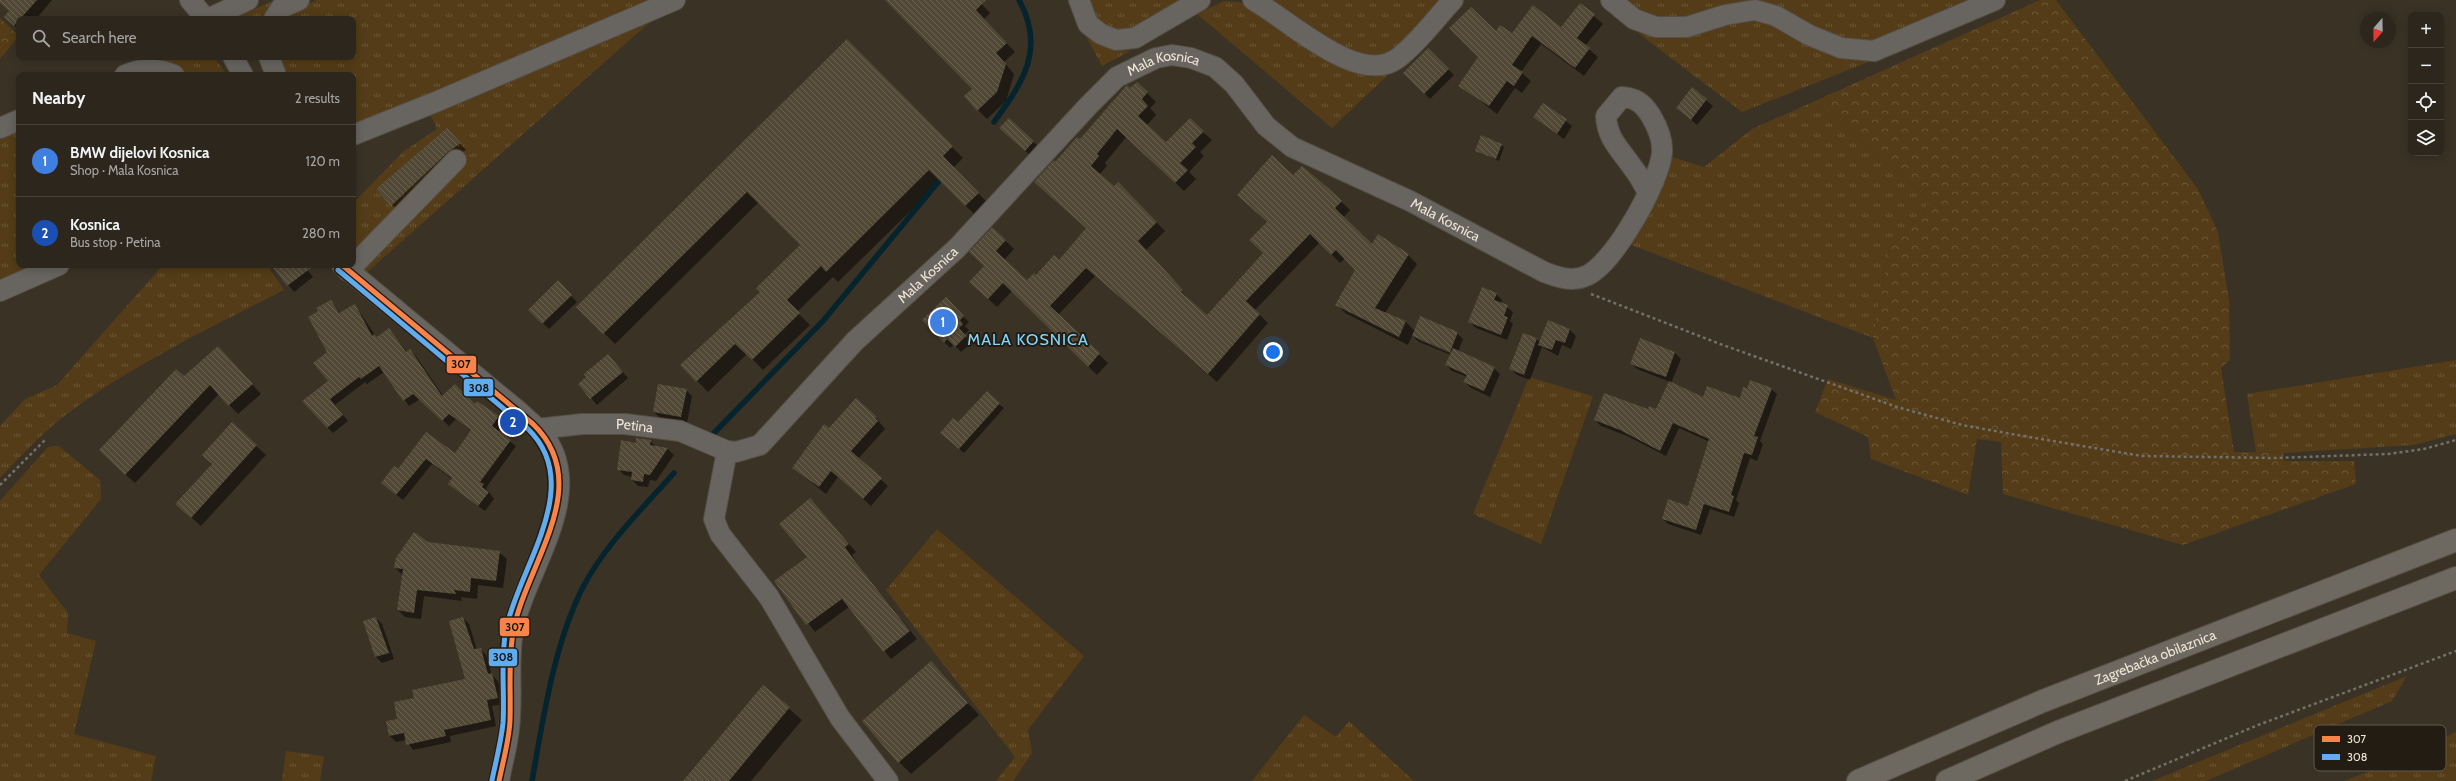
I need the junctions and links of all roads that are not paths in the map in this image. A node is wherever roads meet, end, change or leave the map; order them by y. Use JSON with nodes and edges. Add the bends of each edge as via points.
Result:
{"nodes":[{"id":1,"x":190,"y":0,"type":"edge"},
{"id":2,"x":248,"y":0,"type":"edge"},
{"id":3,"x":299,"y":0,"type":"edge"},
{"id":4,"x":675,"y":0,"type":"edge"},
{"id":5,"x":1079,"y":0,"type":"edge"},
{"id":6,"x":1200,"y":0,"type":"edge"},
{"id":7,"x":1253,"y":0,"type":"edge"},
{"id":8,"x":1453,"y":0,"type":"edge"},
{"id":9,"x":1611,"y":0,"type":"edge"},
{"id":10,"x":1995,"y":0,"type":"edge"},
{"id":11,"x":204,"y":16,"type":"edge"},
{"id":12,"x":213,"y":16,"type":"edge"},
{"id":13,"x":276,"y":16,"type":"edge"},
{"id":14,"x":234,"y":60,"type":"edge"},
{"id":15,"x":270,"y":60,"type":"edge"},
{"id":16,"x":132,"y":72,"type":"edge"},
{"id":17,"x":164,"y":72,"type":"edge"},
{"id":18,"x":241,"y":72,"type":"edge"},
{"id":19,"x":275,"y":72,"type":"edge"},
{"id":20,"x":16,"y":121,"type":"edge"},
{"id":21,"x":0,"y":128,"type":"edge"},
{"id":22,"x":356,"y":134,"type":"edge"},
{"id":23,"x":456,"y":160,"type":"dead end"},
{"id":24,"x":1648,"y":192,"type":"dead end"},
{"id":25,"x":356,"y":257,"type":"edge"},
{"id":26,"x":53,"y":268,"type":"edge"},
{"id":27,"x":345,"y":268,"type":"edge"},
{"id":28,"x":0,"y":291,"type":"edge"},
{"id":29,"x":537,"y":429,"type":"junction"},
{"id":30,"x":727,"y":451,"type":"junction"},
{"id":31,"x":2456,"y":540,"type":"edge"},
{"id":32,"x":2456,"y":578,"type":"edge"},
{"id":33,"x":499,"y":781,"type":"edge"},
{"id":34,"x":888,"y":781,"type":"edge"},
{"id":35,"x":1858,"y":781,"type":"edge"},
{"id":36,"x":1947,"y":781,"type":"edge"}],
"edges":[{"from":1,"to":11,"type":"street"},
{"from":2,"to":12,"type":"street"},
{"from":3,"to":13,"type":"street","via":[[281,8]]},
{"from":4,"to":22,"type":"street"},
{"from":5,"to":6,"type":"street","via":[[1088,24],[1101,34],[1116,40],[1135,38]]},
{"from":7,"to":8,"type":"street","via":[[1341,58],[1374,66],[1398,58]]},
{"from":9,"to":10,"type":"street","via":[[1634,19],[1656,27],[1687,27],[1725,15],[1755,10],[1776,16],[1809,35],[1841,48],[1874,51]]},
{"from":14,"to":18,"type":"street"},
{"from":15,"to":19,"type":"street"},
{"from":16,"to":17,"type":"street","via":[[138,69],[155,69]]},
{"from":20,"to":21,"type":"street"},
{"from":23,"to":25,"type":"street"},
{"from":24,"to":30,"type":"street","name":"Mala Kosnica","via":[[1623,238],[1606,260],[1588,275],[1575,279],[1560,278],[1410,201],[1292,147],[1266,126],[1234,84],[1215,67],[1191,58],[1156,58],[1117,77],[957,248],[855,341],[771,435],[760,445]]},
{"from":26,"to":28,"type":"street"},
{"from":27,"to":29,"type":"street"},
{"from":29,"to":30,"type":"street","name":"Petina","via":[[582,424],[632,425],[680,431]]},
{"from":29,"to":33,"type":"street","via":[[547,441],[557,468],[557,507],[551,531],[516,615],[509,730]]},
{"from":30,"to":34,"type":"street","via":[[714,519],[720,534],[769,597],[840,718]]},
{"from":31,"to":35,"type":"highway","name":"Zagrebačka obilaznica","via":[[2043,701]]},
{"from":32,"to":36,"type":"highway","via":[[2058,732]]}]}
